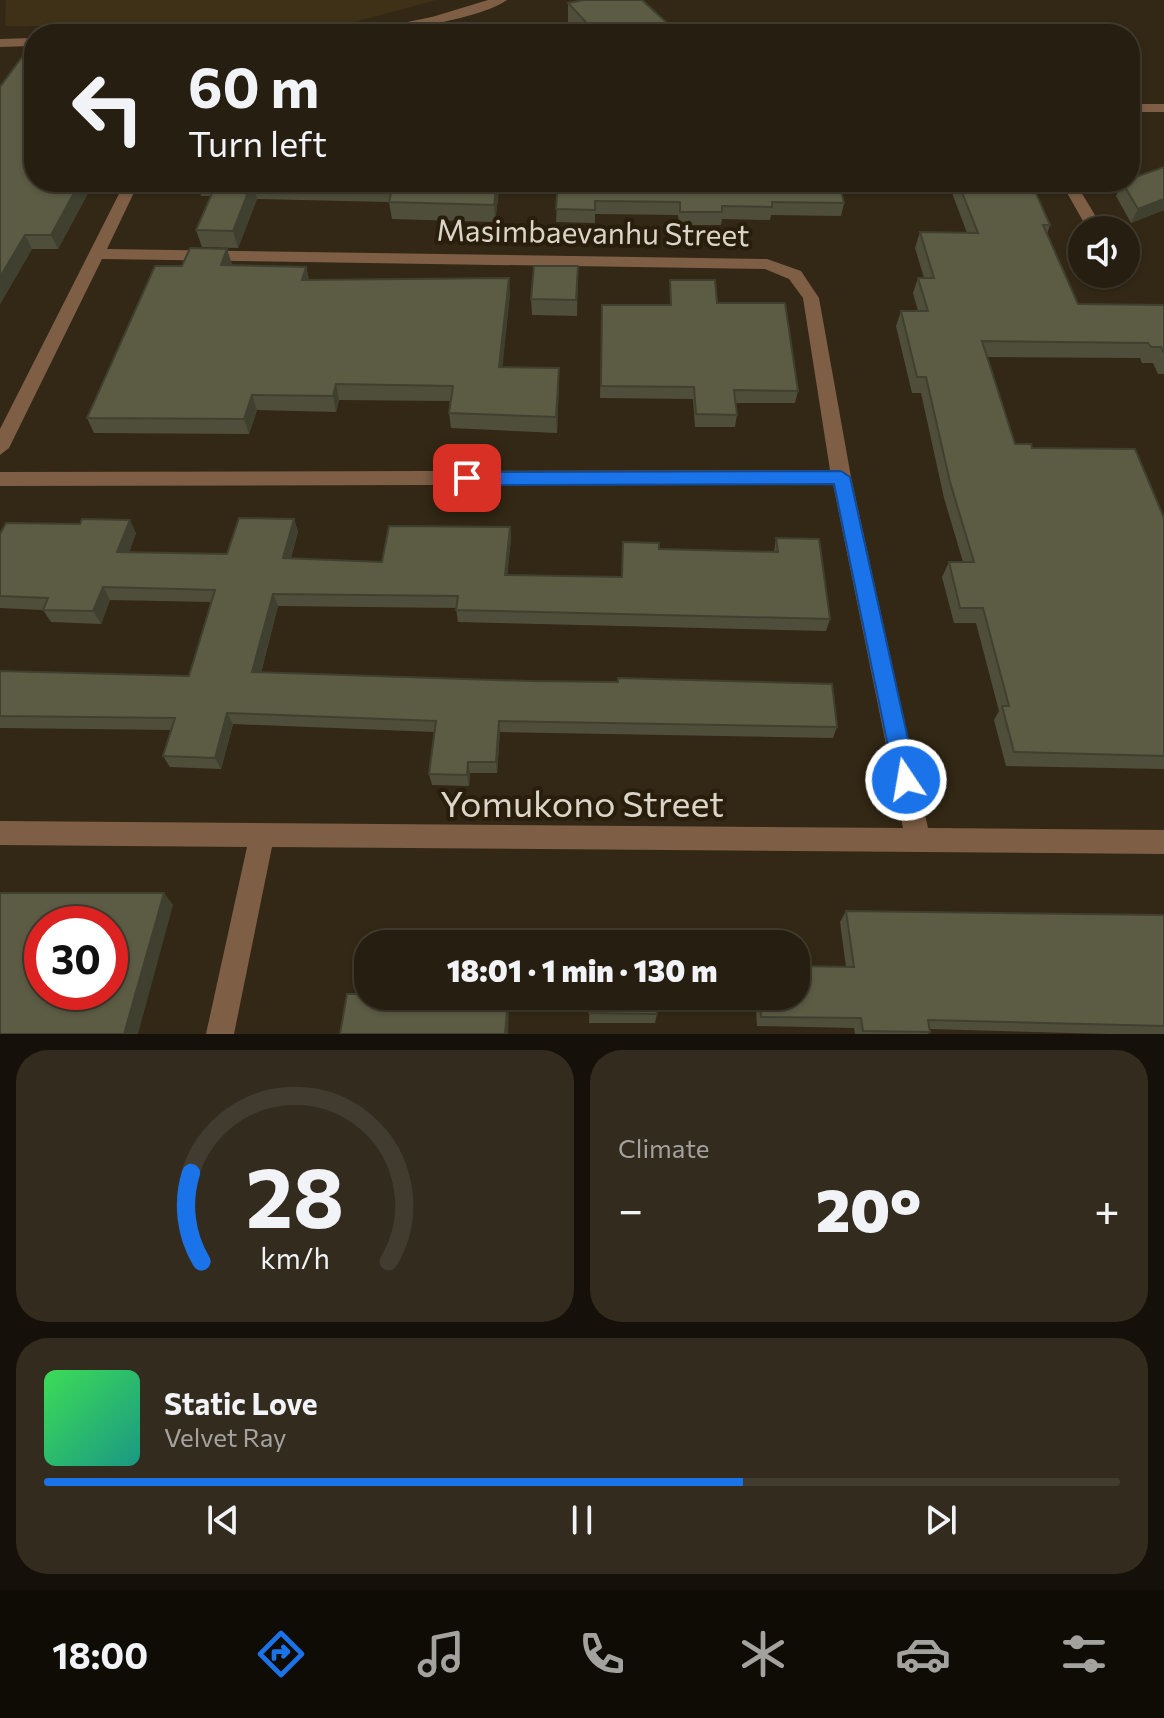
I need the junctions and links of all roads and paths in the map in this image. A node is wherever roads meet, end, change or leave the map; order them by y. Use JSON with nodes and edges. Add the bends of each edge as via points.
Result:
{"nodes":[{"id":1,"x":501,"y":0,"type":"edge"},
{"id":2,"x":434,"y":20,"type":"junction"},
{"id":3,"x":411,"y":24,"type":"edge"},
{"id":4,"x":441,"y":24,"type":"edge"},
{"id":5,"x":24,"y":42,"type":"edge"},
{"id":6,"x":0,"y":43,"type":"edge"},
{"id":7,"x":1140,"y":108,"type":"edge"},
{"id":8,"x":1164,"y":108,"type":"edge"},
{"id":9,"x":127,"y":192,"type":"edge"},
{"id":10,"x":1074,"y":192,"type":"edge"},
{"id":11,"x":1088,"y":216,"type":"edge"},
{"id":12,"x":96,"y":254,"type":"junction"},
{"id":13,"x":0,"y":448,"type":"edge"},
{"id":14,"x":841,"y":477,"type":"junction"},
{"id":15,"x":0,"y":479,"type":"edge"},
{"id":16,"x":0,"y":833,"type":"edge"},
{"id":17,"x":262,"y":835,"type":"junction"},
{"id":18,"x":918,"y":840,"type":"junction"},
{"id":19,"x":1164,"y":842,"type":"edge"},
{"id":20,"x":220,"y":1034,"type":"edge"}],
"edges":[{"from":1,"to":2,"type":"street"},
{"from":2,"to":3,"type":"street"},
{"from":2,"to":4,"type":"street"},
{"from":5,"to":6,"type":"street"},
{"from":7,"to":8,"type":"street"},
{"from":9,"to":12,"type":"street"},
{"from":10,"to":11,"type":"street"},
{"from":12,"to":13,"type":"street"},
{"from":12,"to":14,"type":"street","name":"Masimbaevanhu Street","via":[[767,264],[795,275],[811,298]]},
{"from":14,"to":15,"type":"street"},
{"from":14,"to":18,"type":"street","name":"Masimbaevanhu Street"},
{"from":16,"to":17,"type":"street","name":"Yomukono Street"},
{"from":17,"to":18,"type":"street","name":"Yomukono Street"},
{"from":17,"to":20,"type":"street"},
{"from":18,"to":19,"type":"street","name":"Yomukono Street"}]}
